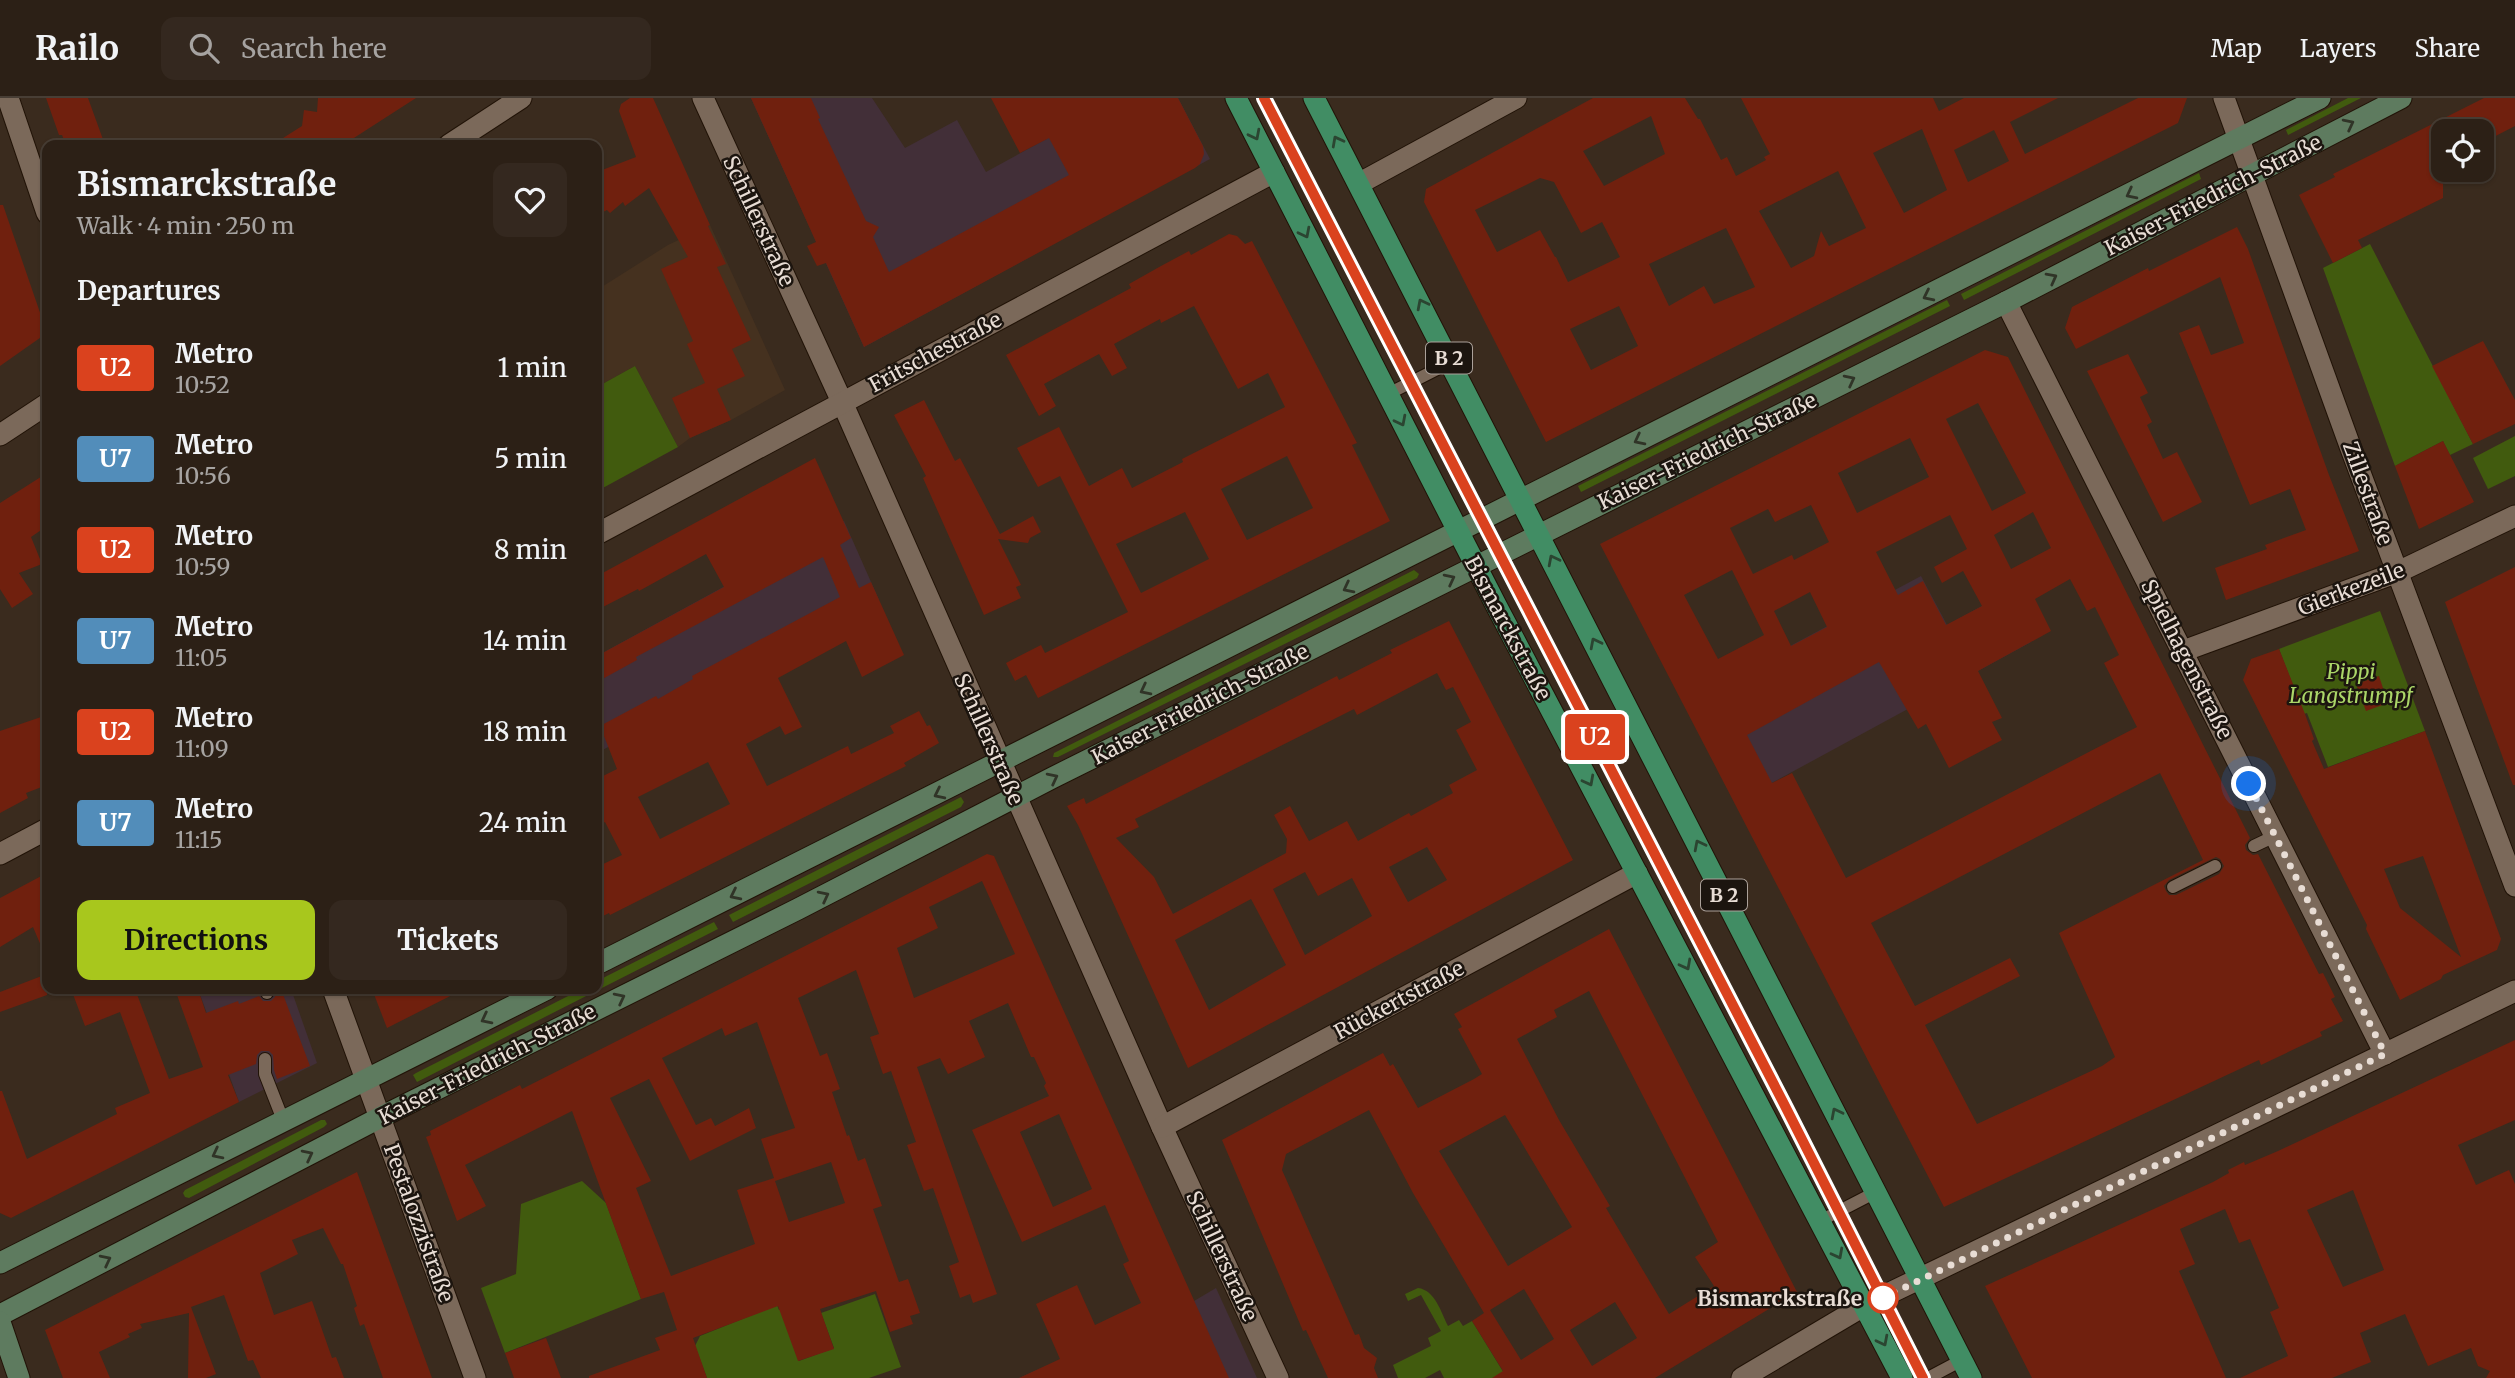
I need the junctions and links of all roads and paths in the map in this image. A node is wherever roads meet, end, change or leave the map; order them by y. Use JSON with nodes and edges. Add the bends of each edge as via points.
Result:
{"nodes":[{"id":1,"x":8,"y":98,"type":"edge"},
{"id":2,"x":521,"y":98,"type":"edge"},
{"id":3,"x":703,"y":98,"type":"edge"},
{"id":4,"x":1236,"y":98,"type":"edge"},
{"id":5,"x":1314,"y":98,"type":"edge"},
{"id":6,"x":1517,"y":98,"type":"edge"},
{"id":7,"x":2224,"y":98,"type":"edge"},
{"id":8,"x":2320,"y":98,"type":"edge"},
{"id":9,"x":2401,"y":98,"type":"edge"},
{"id":10,"x":457,"y":140,"type":"edge"},
{"id":11,"x":2240,"y":140,"type":"junction"},
{"id":12,"x":1274,"y":172,"type":"junction"},
{"id":13,"x":2253,"y":173,"type":"junction"},
{"id":14,"x":1360,"y":183,"type":"junction"},
{"id":15,"x":42,"y":198,"type":"edge"},
{"id":16,"x":2006,"y":302,"type":"junction"},
{"id":17,"x":1451,"y":362,"type":"junction"},
{"id":18,"x":1388,"y":394,"type":"junction"},
{"id":19,"x":842,"y":402,"type":"junction"},
{"id":20,"x":42,"y":407,"type":"edge"},
{"id":21,"x":0,"y":435,"type":"edge"},
{"id":22,"x":1522,"y":499,"type":"junction"},
{"id":23,"x":2515,"y":516,"type":"edge"},
{"id":24,"x":602,"y":531,"type":"edge"},
{"id":25,"x":1458,"y":532,"type":"junction"},
{"id":26,"x":1540,"y":534,"type":"junction"},
{"id":27,"x":1476,"y":566,"type":"junction"},
{"id":28,"x":2398,"y":572,"type":"junction"},
{"id":29,"x":2183,"y":651,"type":"junction"},
{"id":30,"x":1000,"y":763,"type":"junction"},
{"id":31,"x":1015,"y":797,"type":"junction"},
{"id":32,"x":42,"y":832,"type":"edge"},
{"id":33,"x":2275,"y":836,"type":"junction"},
{"id":34,"x":2254,"y":846,"type":"dead end"},
{"id":35,"x":0,"y":854,"type":"edge"},
{"id":36,"x":2215,"y":866,"type":"dead end"},
{"id":37,"x":1637,"y":873,"type":"junction"},
{"id":38,"x":2515,"y":886,"type":"edge"},
{"id":39,"x":2173,"y":887,"type":"dead end"},
{"id":40,"x":602,"y":962,"type":"edge"},
{"id":41,"x":2515,"y":991,"type":"edge"},
{"id":42,"x":335,"y":994,"type":"edge"},
{"id":43,"x":537,"y":994,"type":"edge"},
{"id":44,"x":2385,"y":1054,"type":"junction"},
{"id":45,"x":265,"y":1059,"type":"dead end"},
{"id":46,"x":366,"y":1079,"type":"junction"},
{"id":47,"x":381,"y":1117,"type":"junction"},
{"id":48,"x":283,"y":1120,"type":"junction"},
{"id":49,"x":1162,"y":1127,"type":"junction"},
{"id":50,"x":1876,"y":1192,"type":"junction"},
{"id":51,"x":1820,"y":1221,"type":"junction"},
{"id":52,"x":0,"y":1263,"type":"edge"},
{"id":53,"x":1921,"y":1278,"type":"junction"},
{"id":54,"x":1865,"y":1305,"type":"junction"},
{"id":55,"x":0,"y":1315,"type":"edge"},
{"id":56,"x":0,"y":1322,"type":"edge"},
{"id":57,"x":1967,"y":1369,"type":"edge"},
{"id":58,"x":19,"y":1378,"type":"edge"},
{"id":59,"x":475,"y":1378,"type":"edge"},
{"id":60,"x":1278,"y":1378,"type":"edge"},
{"id":61,"x":1742,"y":1378,"type":"edge"},
{"id":62,"x":1902,"y":1378,"type":"edge"},
{"id":63,"x":1928,"y":1378,"type":"edge"}],
"edges":[{"from":1,"to":15,"type":"street"},
{"from":2,"to":10,"type":"street"},
{"from":3,"to":19,"type":"street","name":"Schillerstraße"},
{"from":4,"to":12,"type":"main road","name":"Bismarckstraße","one_way":true},
{"from":14,"to":5,"type":"main road","number":"B 2","one_way":true},
{"from":6,"to":14,"type":"street"},
{"from":7,"to":11,"type":"street","name":"Zillestraße"},
{"from":8,"to":11,"type":"main road","name":"Kaiser-Friedrich-Straße"},
{"from":13,"to":9,"type":"main road","name":"Kaiser-Friedrich-Straße","one_way":true},
{"from":11,"to":13,"type":"street","name":"Zillestraße"},
{"from":11,"to":22,"type":"main road","name":"Kaiser-Friedrich-Straße","one_way":true},
{"from":12,"to":18,"type":"main road","name":"Bismarckstraße","one_way":true},
{"from":12,"to":19,"type":"street","name":"Fritschestraße"},
{"from":16,"to":13,"type":"main road","name":"Kaiser-Friedrich-Straße","one_way":true},
{"from":13,"to":28,"type":"street","name":"Zillestraße"},
{"from":17,"to":14,"type":"main road","number":"B 2","one_way":true},
{"from":26,"to":16,"type":"main road","name":"Kaiser-Friedrich-Straße","one_way":true},
{"from":16,"to":29,"type":"street","name":"Spielhagenstraße"},
{"from":17,"to":18,"type":"lane"},
{"from":17,"to":22,"type":"main road","number":"B 2"},
{"from":18,"to":25,"type":"main road","name":"Bismarckstraße","one_way":true},
{"from":19,"to":24,"type":"street","name":"Fritschestraße"},
{"from":19,"to":30,"type":"street","name":"Schillerstraße"},
{"from":20,"to":21,"type":"street"},
{"from":22,"to":25,"type":"main road","name":"Kaiser-Friedrich-Straße"},
{"from":22,"to":26,"type":"main road","number":"B 2"},
{"from":23,"to":28,"type":"street","name":"Gierkezeile"},
{"from":25,"to":27,"type":"main road","name":"Bismarckstraße"},
{"from":25,"to":30,"type":"main road","name":"Kaiser-Friedrich-Straße","one_way":true},
{"from":26,"to":27,"type":"main road","name":"Kaiser-Friedrich-Straße"},
{"from":50,"to":26,"type":"main road","number":"B 2","one_way":true},
{"from":31,"to":27,"type":"main road","name":"Kaiser-Friedrich-Straße","one_way":true},
{"from":27,"to":37,"type":"main road","name":"Bismarckstraße","one_way":true},
{"from":28,"to":29,"type":"street","name":"Gierkezeile"},
{"from":28,"to":38,"type":"street","name":"Zillestraße"},
{"from":29,"to":33,"type":"street","name":"Spielhagenstraße"},
{"from":30,"to":31,"type":"street","name":"Schillerstraße"},
{"from":30,"to":40,"type":"main road","name":"Kaiser-Friedrich-Straße","one_way":true},
{"from":47,"to":31,"type":"main road","name":"Kaiser-Friedrich-Straße","one_way":true},
{"from":31,"to":49,"type":"street","name":"Schillerstraße"},
{"from":32,"to":35,"type":"street"},
{"from":33,"to":34,"type":"lane"},
{"from":33,"to":44,"type":"street","name":"Spielhagenstraße"},
{"from":36,"to":39,"type":"lane"},
{"from":37,"to":49,"type":"street","name":"Rückertstraße"},
{"from":37,"to":51,"type":"main road","name":"Bismarckstraße","one_way":true},
{"from":41,"to":44,"type":"street"},
{"from":42,"to":46,"type":"street","name":"Pestalozzistraße"},
{"from":43,"to":46,"type":"main road","name":"Kaiser-Friedrich-Straße","one_way":true},
{"from":44,"to":53,"type":"street"},
{"from":45,"to":48,"type":"lane","via":[[265,1074]]},
{"from":46,"to":47,"type":"street","name":"Pestalozzistraße"},
{"from":46,"to":48,"type":"main road","name":"Kaiser-Friedrich-Straße"},
{"from":55,"to":47,"type":"main road","name":"Kaiser-Friedrich-Straße","one_way":true},
{"from":47,"to":59,"type":"street","name":"Pestalozzistraße"},
{"from":48,"to":52,"type":"main road","name":"Kaiser-Friedrich-Straße","one_way":true},
{"from":49,"to":60,"type":"street","name":"Schillerstraße"},
{"from":50,"to":51,"type":"lane"},
{"from":50,"to":53,"type":"main road","number":"B 2"},
{"from":51,"to":54,"type":"main road","name":"Bismarckstraße","one_way":true},
{"from":53,"to":54,"type":"street"},
{"from":53,"to":57,"type":"main road","number":"B 2"},
{"from":54,"to":61,"type":"street"},
{"from":54,"to":62,"type":"main road","name":"Bismarckstraße","one_way":true},
{"from":56,"to":58,"type":"main road"},
{"from":57,"to":63,"type":"lane"}]}
